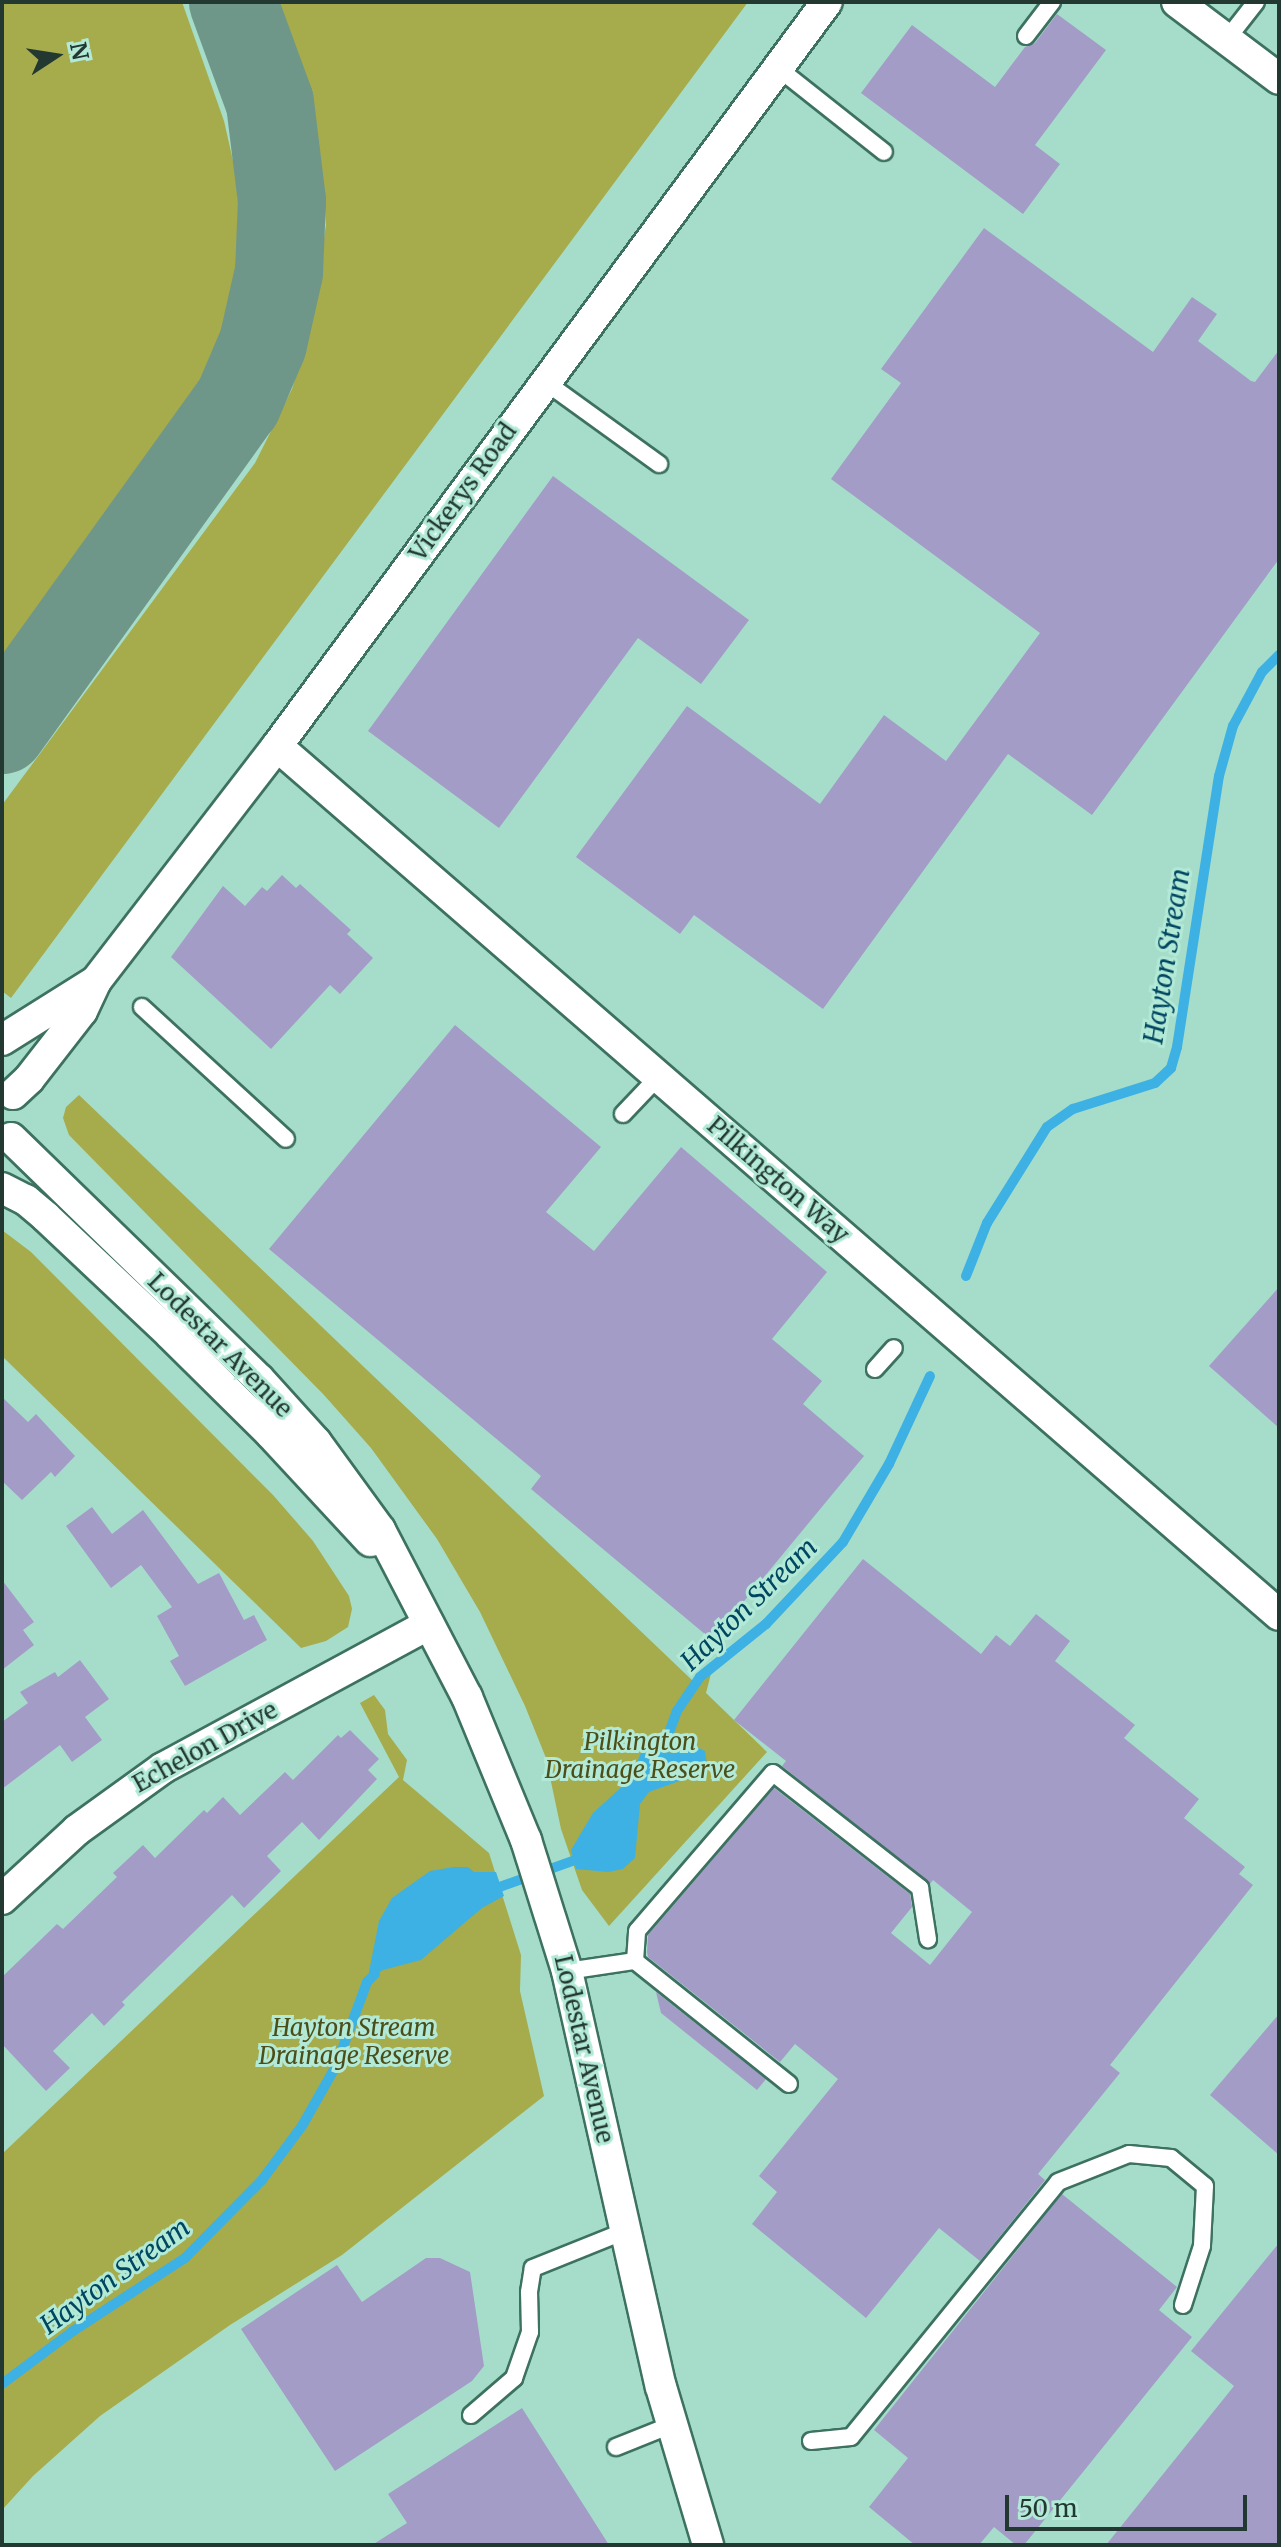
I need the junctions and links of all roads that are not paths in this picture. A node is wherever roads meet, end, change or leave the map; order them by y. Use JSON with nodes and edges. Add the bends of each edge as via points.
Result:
{"nodes":[{"id":1,"x":827,"y":2,"type":"edge"},
{"id":2,"x":1052,"y":2,"type":"edge"},
{"id":3,"x":1177,"y":2,"type":"edge"},
{"id":4,"x":1256,"y":2,"type":"edge"},
{"id":5,"x":1026,"y":36,"type":"dead end"},
{"id":6,"x":1227,"y":39,"type":"junction"},
{"id":7,"x":778,"y":68,"type":"junction"},
{"id":8,"x":1279,"y":79,"type":"edge"},
{"id":9,"x":884,"y":152,"type":"dead end"},
{"id":10,"x":544,"y":381,"type":"junction"},
{"id":11,"x":659,"y":464,"type":"dead end"},
{"id":12,"x":277,"y":746,"type":"junction"},
{"id":13,"x":96,"y":981,"type":"junction"},
{"id":14,"x":142,"y":1007,"type":"dead end"},
{"id":15,"x":2,"y":1040,"type":"edge"},
{"id":16,"x":658,"y":1077,"type":"junction"},
{"id":17,"x":7,"y":1085,"type":"edge"},
{"id":18,"x":623,"y":1114,"type":"dead end"},
{"id":19,"x":286,"y":1139,"type":"dead end"},
{"id":20,"x":6,"y":1145,"type":"edge"},
{"id":21,"x":2,"y":1188,"type":"edge"},
{"id":22,"x":894,"y":1348,"type":"dead end"},
{"id":23,"x":875,"y":1369,"type":"dead end"},
{"id":24,"x":401,"y":1575,"type":"junction"},
{"id":25,"x":1279,"y":1615,"type":"edge"},
{"id":26,"x":429,"y":1624,"type":"junction"},
{"id":27,"x":2,"y":1899,"type":"edge"},
{"id":28,"x":928,"y":1939,"type":"dead end"},
{"id":29,"x":635,"y":1961,"type":"junction"},
{"id":30,"x":567,"y":1971,"type":"junction"},
{"id":31,"x":789,"y":2084,"type":"dead end"},
{"id":32,"x":625,"y":2231,"type":"junction"},
{"id":33,"x":1183,"y":2305,"type":"dead end"},
{"id":34,"x":471,"y":2415,"type":"dead end"},
{"id":35,"x":671,"y":2425,"type":"junction"},
{"id":36,"x":811,"y":2441,"type":"dead end"},
{"id":37,"x":616,"y":2447,"type":"dead end"},
{"id":38,"x":708,"y":2545,"type":"edge"}],
"edges":[{"from":1,"to":7,"type":"street","name":"Vickerys Road"},
{"from":2,"to":5,"type":"lane"},
{"from":3,"to":6,"type":"street"},
{"from":4,"to":6,"type":"lane"},
{"from":6,"to":8,"type":"street"},
{"from":7,"to":9,"type":"lane"},
{"from":7,"to":10,"type":"street","name":"Vickerys Road"},
{"from":10,"to":11,"type":"lane"},
{"from":10,"to":12,"type":"street","name":"Vickerys Road"},
{"from":12,"to":13,"type":"street","name":"Vickerys Road"},
{"from":12,"to":16,"type":"street","name":"Pilkington Way"},
{"from":13,"to":15,"type":"street","name":"Vickerys Road"},
{"from":13,"to":17,"type":"street","name":"Vickerys Road","via":[[82,1011],[29,1079]]},
{"from":14,"to":19,"type":"lane"},
{"from":16,"to":18,"type":"lane"},
{"from":16,"to":25,"type":"street","name":"Pilkington Way"},
{"from":17,"to":20,"type":"street","via":[[16,1109]]},
{"from":20,"to":24,"type":"street","name":"Lodestar Avenue","via":[[259,1379],[350,1485]]},
{"from":21,"to":24,"type":"street","name":"Lodestar Avenue","via":[[46,1217],[170,1334]]},
{"from":22,"to":23,"type":"lane"},
{"from":24,"to":26,"type":"street","name":"Lodestar Avenue"},
{"from":26,"to":27,"type":"street","name":"Echelon Drive","via":[[152,1775],[77,1830]]},
{"from":26,"to":30,"type":"street","name":"Lodestar Avenue","via":[[467,1697],[526,1840]]},
{"from":28,"to":29,"type":"lane","via":[[920,1888],[773,1773],[637,1931]]},
{"from":29,"to":30,"type":"lane"},
{"from":29,"to":31,"type":"lane"},
{"from":30,"to":32,"type":"street","name":"Lodestar Avenue"},
{"from":32,"to":34,"type":"lane","via":[[533,2268],[530,2332],[514,2378]]},
{"from":32,"to":35,"type":"street","name":"Lodestar Avenue"},
{"from":33,"to":36,"type":"lane","via":[[1202,2246],[1205,2186],[1171,2158],[1129,2154],[1058,2182],[851,2437]]},
{"from":35,"to":37,"type":"lane"},
{"from":35,"to":38,"type":"street","name":"Lodestar Avenue"}]}
